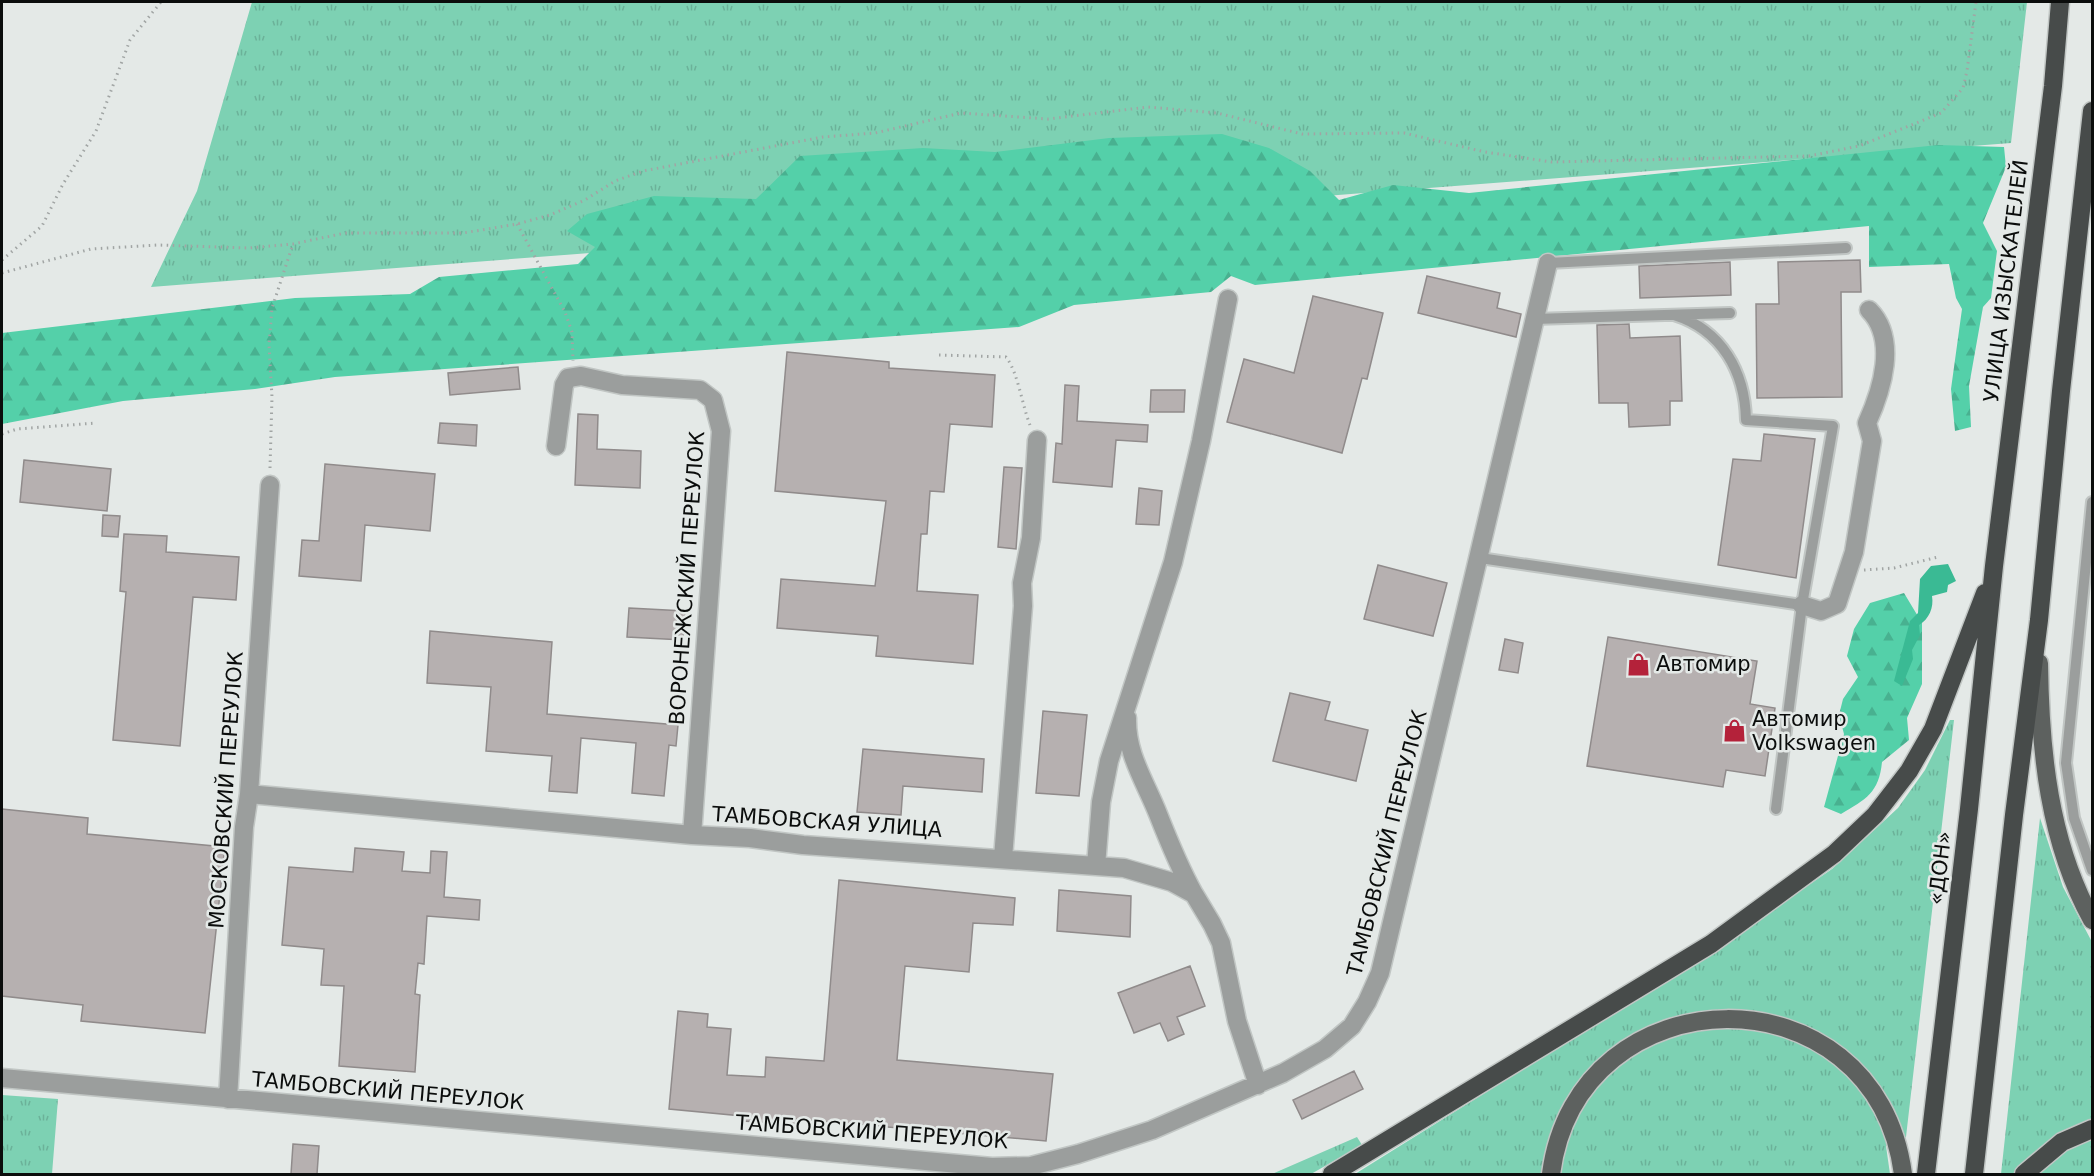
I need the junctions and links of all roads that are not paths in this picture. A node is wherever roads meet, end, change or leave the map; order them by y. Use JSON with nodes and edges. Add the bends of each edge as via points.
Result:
{"nodes":[{"id":1,"x":2060,"y":2,"type":"edge"},
{"id":2,"x":2092,"y":111,"type":"edge"},
{"id":3,"x":1846,"y":248,"type":"dead end"},
{"id":4,"x":1548,"y":263,"type":"joint"},
{"id":5,"x":1228,"y":299,"type":"dead end"},
{"id":6,"x":1869,"y":310,"type":"dead end"},
{"id":7,"x":1730,"y":313,"type":"dead end"},
{"id":8,"x":1674,"y":315,"type":"junction"},
{"id":9,"x":1534,"y":319,"type":"junction"},
{"id":10,"x":1037,"y":440,"type":"road end"},
{"id":11,"x":556,"y":446,"type":"dead end"},
{"id":12,"x":270,"y":484,"type":"road end"},
{"id":13,"x":2092,"y":501,"type":"edge"},
{"id":14,"x":1480,"y":558,"type":"junction"},
{"id":15,"x":1994,"y":566,"type":"junction"},
{"id":16,"x":1802,"y":606,"type":"junction"},
{"id":17,"x":2039,"y":620,"type":"junction"},
{"id":18,"x":1128,"y":710,"type":"junction"},
{"id":19,"x":249,"y":794,"type":"junction"},
{"id":20,"x":1776,"y":809,"type":"dead end"},
{"id":21,"x":692,"y":835,"type":"junction"},
{"id":22,"x":1003,"y":858,"type":"junction"},
{"id":23,"x":1096,"y":866,"type":"junction"},
{"id":24,"x":2092,"y":870,"type":"edge"},
{"id":25,"x":1194,"y":894,"type":"junction"},
{"id":26,"x":2092,"y":920,"type":"edge"},
{"id":27,"x":2,"y":1078,"type":"edge"},
{"id":28,"x":1258,"y":1085,"type":"junction"},
{"id":29,"x":228,"y":1099,"type":"junction"},
{"id":30,"x":2092,"y":1129,"type":"edge"},
{"id":31,"x":1332,"y":1174,"type":"edge"},
{"id":32,"x":1551,"y":1174,"type":"edge"},
{"id":33,"x":1903,"y":1174,"type":"edge"},
{"id":34,"x":1926,"y":1174,"type":"edge"},
{"id":35,"x":1974,"y":1174,"type":"edge"},
{"id":36,"x":2024,"y":1174,"type":"edge"}],
"edges":[{"from":1,"to":15,"type":"highway","name":"УЛИЦА ИЗЫСКАТЕЛЕЙ"},
{"from":2,"to":17,"type":"highway"},
{"from":3,"to":4,"type":"lane"},
{"from":4,"to":9,"type":"street","name":"ТАМБОВСКИЙ ПЕРЕУЛОК"},
{"from":5,"to":18,"type":"street","via":[[1184,520]]},
{"from":6,"to":16,"type":"street","via":[[1884,337],[1885,361],[1867,423],[1872,441],[1854,552],[1837,604],[1821,610]]},
{"from":7,"to":8,"type":"lane"},
{"from":8,"to":9,"type":"lane"},
{"from":8,"to":16,"type":"lane","via":[[1697,324],[1721,345],[1738,372],[1746,420],[1833,426]]},
{"from":9,"to":14,"type":"street","name":"ТАМБОВСКИЙ ПЕРЕУЛОК"},
{"from":10,"to":22,"type":"street","via":[[1031,538],[1022,583]]},
{"from":11,"to":21,"type":"street","name":"ВОРОНЕЖСКИЙ ПЕРЕУЛОК","via":[[568,378],[581,376],[622,385],[700,390],[713,400],[721,431]]},
{"from":12,"to":19,"type":"street","name":"МОСКОВСКИЙ ПЕРЕУЛОК"},
{"from":13,"to":24,"type":"lane","via":[[2066,763],[2074,818]]},
{"from":14,"to":16,"type":"lane"},
{"from":14,"to":28,"type":"street","name":"ТАМБОВСКИЙ ПЕРЕУЛОК","via":[[1375,987],[1352,1026],[1325,1048]]},
{"from":15,"to":31,"type":"highway","via":[[1953,679],[1923,746],[1875,816],[1834,854],[1711,944]]},
{"from":15,"to":34,"type":"highway","name":"«ДОН»","via":[[1970,809]]},
{"from":16,"to":20,"type":"lane"},
{"from":17,"to":26,"type":"main road","via":[[2040,723],[2048,784],[2058,838]]},
{"from":17,"to":35,"type":"highway"},
{"from":18,"to":23,"type":"street","via":[[1109,761]]},
{"from":18,"to":25,"type":"street","via":[[1131,752],[1174,858]]},
{"from":19,"to":21,"type":"street","name":"ТАМБОВСКАЯ УЛИЦА"},
{"from":19,"to":29,"type":"street","name":"МОСКОВСКИЙ ПЕРЕУЛОК"},
{"from":21,"to":22,"type":"street","name":"ТАМБОВСКАЯ УЛИЦА"},
{"from":22,"to":23,"type":"street","name":"ТАМБОВСКАЯ УЛИЦА"},
{"from":23,"to":25,"type":"street","name":"ТАМБОВСКАЯ УЛИЦА","via":[[1124,868],[1172,882]]},
{"from":25,"to":28,"type":"street","via":[[1221,943],[1237,1021]]},
{"from":27,"to":29,"type":"street","name":"ТАМБОВСКИЙ ПЕРЕУЛОК"},
{"from":28,"to":29,"type":"street","name":"ТАМБОВСКИЙ ПЕРЕУЛОК","via":[[1152,1130],[1078,1154],[1031,1166],[992,1167]]},
{"from":30,"to":36,"type":"highway","via":[[2062,1142]]},
{"from":32,"to":33,"type":"main road","via":[[1576,1101],[1598,1074],[1630,1046],[1682,1025],[1739,1018],[1802,1034],[1849,1065],[1876,1096],[1888,1119],[1897,1139]]}]}
